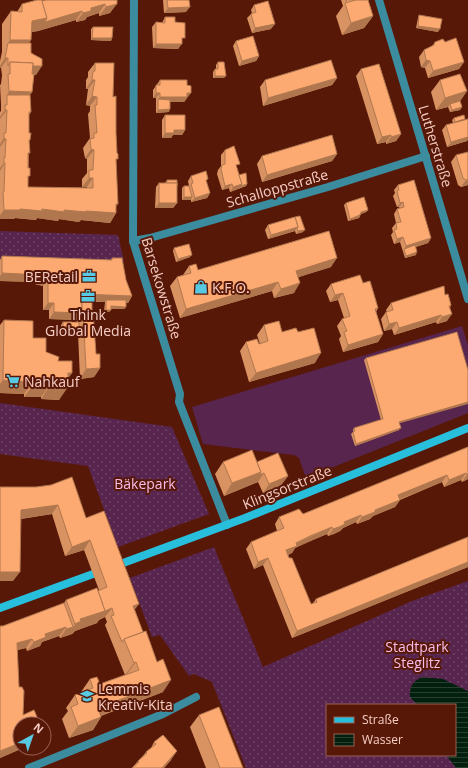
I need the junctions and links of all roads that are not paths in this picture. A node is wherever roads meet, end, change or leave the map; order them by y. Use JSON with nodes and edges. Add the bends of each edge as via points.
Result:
{"nodes":[{"id":1,"x":134,"y":0,"type":"edge"},
{"id":2,"x":379,"y":0,"type":"edge"},
{"id":3,"x":426,"y":156,"type":"junction"},
{"id":4,"x":133,"y":241,"type":"junction"},
{"id":5,"x":468,"y":299,"type":"edge"},
{"id":6,"x":468,"y":428,"type":"edge"},
{"id":7,"x":227,"y":525,"type":"junction"},
{"id":8,"x":115,"y":566,"type":"edge"},
{"id":9,"x":93,"y":574,"type":"dead end"},
{"id":10,"x":0,"y":608,"type":"edge"},
{"id":11,"x":196,"y":697,"type":"dead end"},
{"id":12,"x":29,"y":768,"type":"edge"}],
"edges":[{"from":1,"to":4,"type":"street","name":"Barsekowstraße"},
{"from":2,"to":3,"type":"street","name":"Lutherstraße"},
{"from":3,"to":4,"type":"street","name":"Schalloppstraße","via":[[328,187]]},
{"from":3,"to":5,"type":"street","name":"Lutherstraße"},
{"from":4,"to":7,"type":"street","name":"Barsekowstraße","via":[[180,394],[179,402]]},
{"from":6,"to":7,"type":"street","name":"Klingsorstraße"},
{"from":7,"to":8,"type":"street","name":"Klingsorstraße"},
{"from":9,"to":10,"type":"street"},
{"from":11,"to":12,"type":"street","via":[[162,714]]}]}
